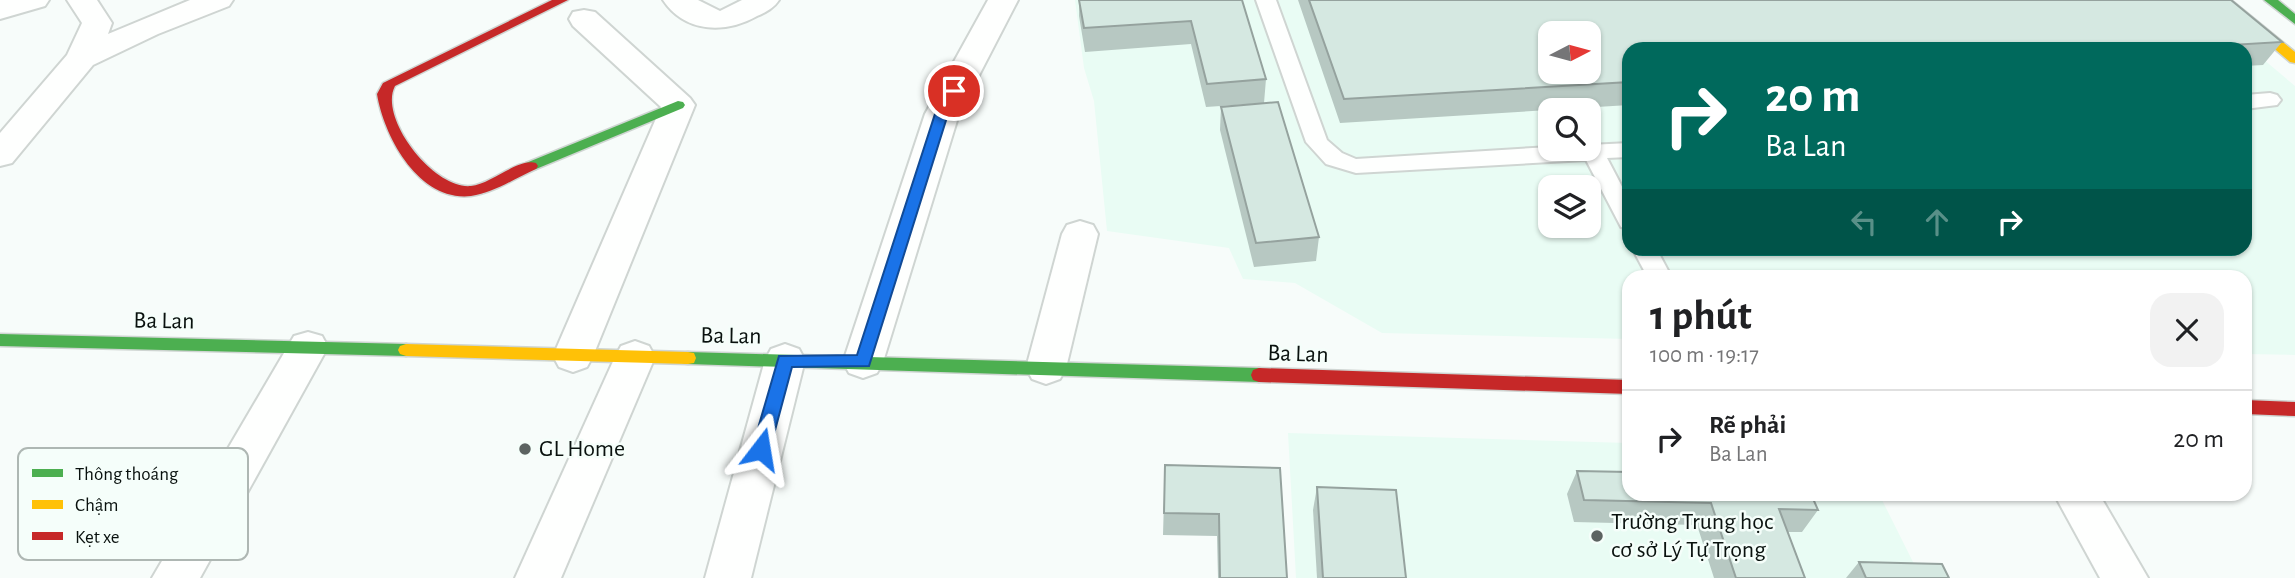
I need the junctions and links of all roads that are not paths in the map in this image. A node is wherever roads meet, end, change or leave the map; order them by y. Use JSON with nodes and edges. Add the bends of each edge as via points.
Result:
{"nodes":[{"id":1,"x":34,"y":0,"type":"edge"},
{"id":2,"x":82,"y":0,"type":"edge"},
{"id":3,"x":218,"y":0,"type":"edge"},
{"id":4,"x":678,"y":0,"type":"edge"},
{"id":5,"x":764,"y":0,"type":"edge"},
{"id":6,"x":1003,"y":0,"type":"edge"},
{"id":7,"x":1266,"y":0,"type":"edge"},
{"id":8,"x":2223,"y":0,"type":"edge"},
{"id":9,"x":2270,"y":0,"type":"edge"},
{"id":10,"x":573,"y":9,"type":"edge"},
{"id":11,"x":0,"y":10,"type":"edge"},
{"id":12,"x":2295,"y":20,"type":"edge"},
{"id":13,"x":82,"y":58,"type":"junction"},
{"id":14,"x":2295,"y":59,"type":"edge"},
{"id":15,"x":2270,"y":100,"type":"dead end"},
{"id":16,"x":2252,"y":101,"type":"edge"},
{"id":17,"x":678,"y":105,"type":"junction"},
{"id":18,"x":1622,"y":151,"type":"edge"},
{"id":19,"x":1601,"y":152,"type":"edge"},
{"id":20,"x":0,"y":156,"type":"edge"},
{"id":21,"x":1538,"y":156,"type":"edge"},
{"id":22,"x":1597,"y":161,"type":"edge"},
{"id":23,"x":1622,"y":208,"type":"edge"},
{"id":24,"x":1080,"y":234,"type":"dead end"},
{"id":25,"x":0,"y":340,"type":"edge"},
{"id":26,"x":308,"y":347,"type":"junction"},
{"id":27,"x":573,"y":356,"type":"junction"},
{"id":28,"x":635,"y":357,"type":"junction"},
{"id":29,"x":785,"y":360,"type":"junction"},
{"id":30,"x":863,"y":362,"type":"junction"},
{"id":31,"x":1046,"y":368,"type":"junction"},
{"id":32,"x":1622,"y":387,"type":"edge"},
{"id":33,"x":2252,"y":407,"type":"edge"},
{"id":34,"x":2295,"y":409,"type":"edge"},
{"id":35,"x":248,"y":451,"type":"edge"},
{"id":36,"x":2080,"y":501,"type":"edge"},
{"id":37,"x":185,"y":560,"type":"edge"},
{"id":38,"x":175,"y":578,"type":"edge"},
{"id":39,"x":538,"y":578,"type":"edge"},
{"id":40,"x":728,"y":578,"type":"edge"},
{"id":41,"x":2125,"y":578,"type":"edge"}],
"edges":[{"from":1,"to":11,"type":"street"},
{"from":2,"to":13,"type":"street","via":[[97,23]]},
{"from":3,"to":13,"type":"street"},
{"from":4,"to":5,"type":"street","via":[[708,20],[720,22]]},
{"from":6,"to":30,"type":"street","via":[[942,114]]},
{"from":7,"to":21,"type":"lane","via":[[1317,142],[1328,157],[1356,166]]},
{"from":8,"to":14,"type":"street"},
{"from":9,"to":12,"type":"street"},
{"from":10,"to":17,"type":"street"},
{"from":10,"to":17,"type":"street","via":[[390,83],[383,96],[405,153],[435,182],[447,189],[470,191]]},
{"from":13,"to":20,"type":"street"},
{"from":15,"to":16,"type":"lane"},
{"from":17,"to":27,"type":"street"},
{"from":18,"to":19,"type":"lane"},
{"from":22,"to":23,"type":"lane"},
{"from":24,"to":31,"type":"street"},
{"from":25,"to":26,"type":"street","name":"Ba Lan"},
{"from":26,"to":27,"type":"street","name":"Ba Lan"},
{"from":26,"to":35,"type":"street"},
{"from":27,"to":28,"type":"street","name":"Ba Lan"},
{"from":28,"to":29,"type":"street","name":"Ba Lan"},
{"from":28,"to":39,"type":"street"},
{"from":29,"to":30,"type":"street","name":"Ba Lan"},
{"from":29,"to":40,"type":"street"},
{"from":30,"to":31,"type":"street","name":"Ba Lan"},
{"from":31,"to":32,"type":"street","name":"Ba Lan"},
{"from":33,"to":34,"type":"street"},
{"from":36,"to":41,"type":"street"},
{"from":37,"to":38,"type":"street"}]}
